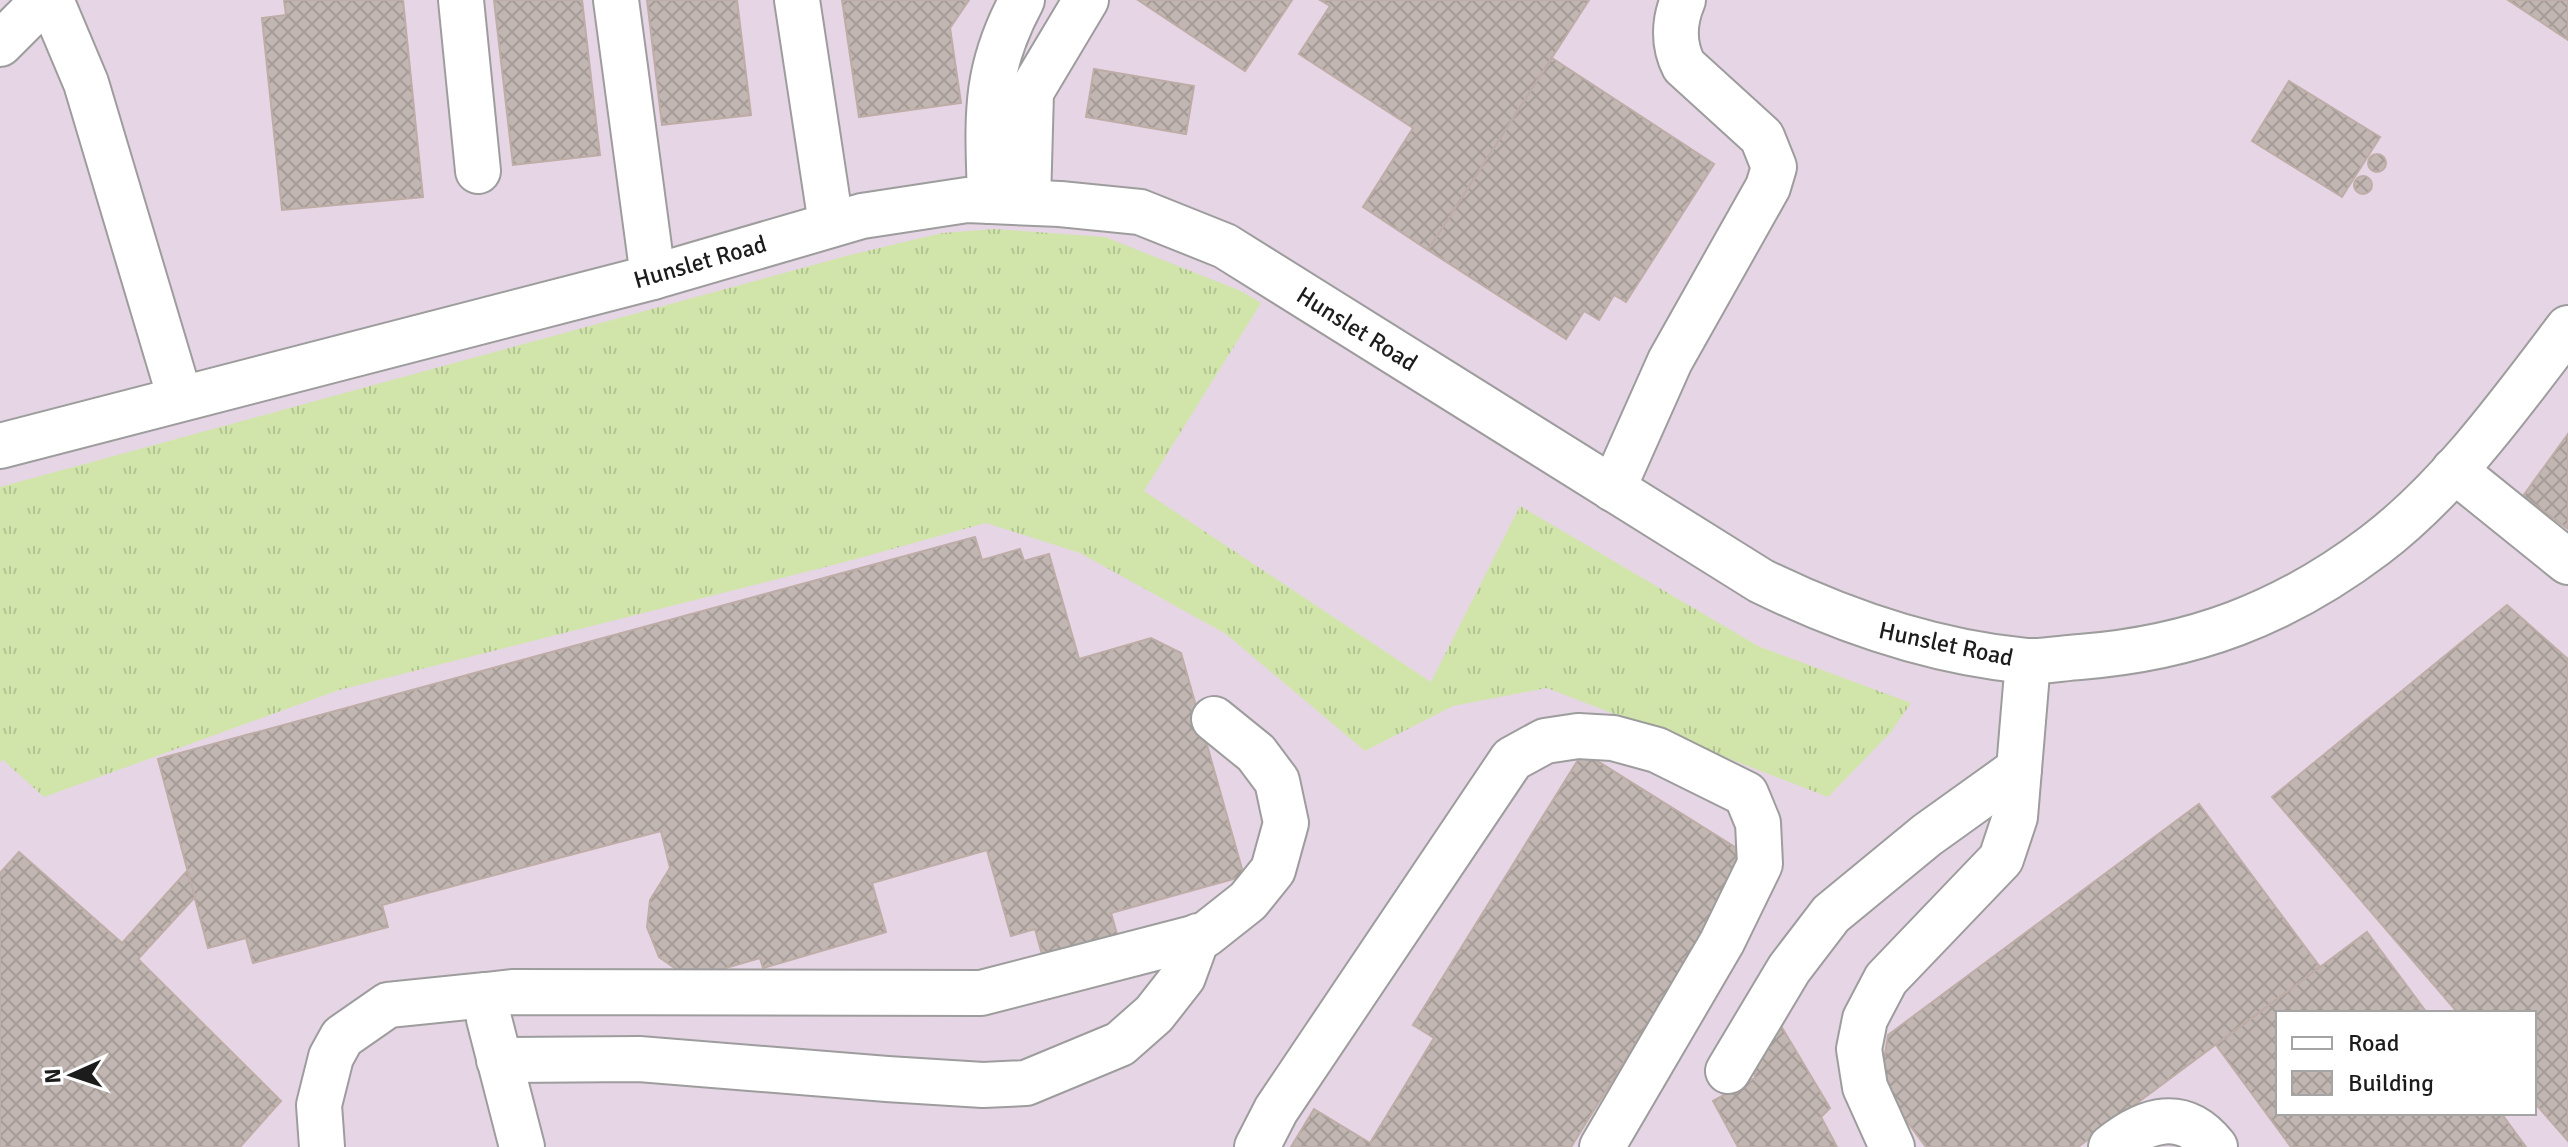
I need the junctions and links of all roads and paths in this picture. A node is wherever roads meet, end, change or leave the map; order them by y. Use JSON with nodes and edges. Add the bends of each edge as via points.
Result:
{"nodes":[{"id":1,"x":44,"y":0,"type":"edge"},
{"id":2,"x":51,"y":0,"type":"edge"},
{"id":3,"x":461,"y":0,"type":"edge"},
{"id":4,"x":616,"y":0,"type":"edge"},
{"id":5,"x":797,"y":0,"type":"edge"},
{"id":6,"x":1022,"y":0,"type":"edge"},
{"id":7,"x":1086,"y":0,"type":"edge"},
{"id":8,"x":1683,"y":0,"type":"edge"},
{"id":9,"x":0,"y":44,"type":"edge"},
{"id":10,"x":478,"y":171,"type":"dead end"},
{"id":11,"x":1009,"y":202,"type":"junction"},
{"id":12,"x":831,"y":224,"type":"junction"},
{"id":13,"x":653,"y":277,"type":"junction"},
{"id":14,"x":2568,"y":328,"type":"edge"},
{"id":15,"x":180,"y":398,"type":"junction"},
{"id":16,"x":0,"y":446,"type":"edge"},
{"id":17,"x":2454,"y":470,"type":"junction"},
{"id":18,"x":1613,"y":489,"type":"junction"},
{"id":19,"x":2568,"y":562,"type":"edge"},
{"id":20,"x":2028,"y":661,"type":"junction"},
{"id":21,"x":1214,"y":719,"type":"dead end"},
{"id":22,"x":2019,"y":769,"type":"junction"},
{"id":23,"x":1198,"y":936,"type":"junction"},
{"id":24,"x":486,"y":995,"type":"junction"},
{"id":25,"x":499,"y":1060,"type":"junction"},
{"id":26,"x":1728,"y":1071,"type":"dead end"},
{"id":27,"x":322,"y":1147,"type":"edge"},
{"id":28,"x":522,"y":1147,"type":"edge"},
{"id":29,"x":1257,"y":1147,"type":"edge"},
{"id":30,"x":1602,"y":1147,"type":"edge"},
{"id":31,"x":1892,"y":1147,"type":"edge"},
{"id":32,"x":2111,"y":1147,"type":"edge"},
{"id":33,"x":2215,"y":1147,"type":"edge"}],
"edges":[{"from":1,"to":9,"type":"lane"},
{"from":2,"to":15,"type":"lane","via":[[86,83]]},
{"from":3,"to":10,"type":"lane"},
{"from":4,"to":13,"type":"lane"},
{"from":5,"to":12,"type":"lane"},
{"from":6,"to":11,"type":"lane","via":[[989,87]]},
{"from":7,"to":11,"type":"lane","via":[[1031,92]]},
{"from":8,"to":18,"type":"lane","via":[[1676,22],[1684,66],[1762,137],[1774,167],[1768,187],[1670,361]]},
{"from":11,"to":12,"type":"lane","name":"Hunslet Road","via":[[967,200]]},
{"from":11,"to":18,"type":"lane","name":"Hunslet Road","via":[[1140,212],[1225,246]]},
{"from":12,"to":13,"type":"lane","name":"Hunslet Road"},
{"from":13,"to":15,"type":"lane","name":"Hunslet Road"},
{"from":14,"to":17,"type":"lane","name":"Hunslet Road"},
{"from":15,"to":16,"type":"lane","name":"Hunslet Road"},
{"from":17,"to":19,"type":"lane"},
{"from":17,"to":20,"type":"lane","name":"Hunslet Road","via":[[2377,544],[2295,598],[2197,639],[2117,654]]},
{"from":18,"to":20,"type":"lane","name":"Hunslet Road","via":[[1761,581],[1829,614],[1893,637]]},
{"from":20,"to":22,"type":"lane"},
{"from":21,"to":23,"type":"lane","via":[[1256,753],[1277,781],[1286,823],[1273,870],[1248,901]]},
{"from":22,"to":26,"type":"lane","via":[[1831,914],[1789,969]]},
{"from":22,"to":31,"type":"lane","via":[[2015,817],[2001,859],[1886,979],[1865,1019],[1859,1049],[1865,1087]]},
{"from":23,"to":24,"type":"lane","via":[[981,993]]},
{"from":23,"to":25,"type":"lane","via":[[1183,977],[1154,1014],[1120,1044],[1026,1083],[983,1085],[639,1059]]},
{"from":24,"to":25,"type":"lane"},
{"from":24,"to":27,"type":"lane","via":[[388,1005],[342,1037],[331,1057],[319,1105]]},
{"from":25,"to":28,"type":"lane"},
{"from":29,"to":30,"type":"lane","via":[[1276,1110],[1512,759],[1545,741],[1578,736],[1613,738],[1657,750],[1713,776],[1746,794],[1758,823],[1760,864],[1722,942]]},
{"from":32,"to":33,"type":"lane","via":[[2129,1132],[2175,1120],[2193,1126]]}]}
